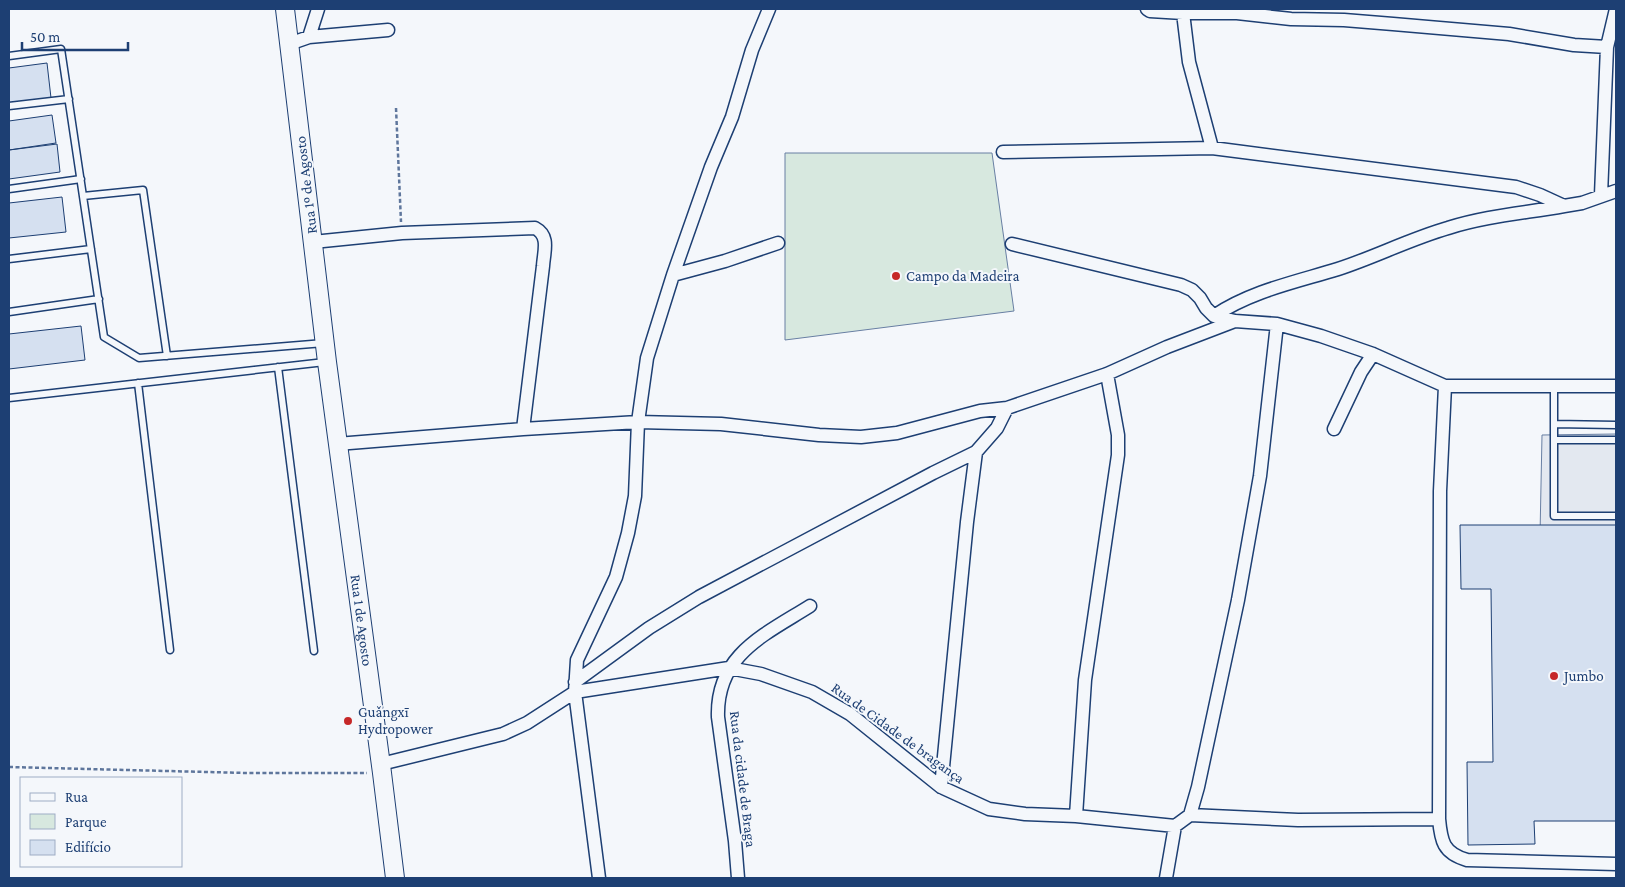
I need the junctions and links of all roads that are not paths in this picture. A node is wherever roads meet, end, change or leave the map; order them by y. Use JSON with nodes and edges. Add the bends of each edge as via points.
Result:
{"nodes":[{"id":1,"x":285,"y":9,"type":"edge"},
{"id":2,"x":318,"y":9,"type":"edge"},
{"id":3,"x":769,"y":9,"type":"edge"},
{"id":4,"x":1147,"y":9,"type":"edge"},
{"id":5,"x":1616,"y":9,"type":"edge"},
{"id":6,"x":1183,"y":13,"type":"junction"},
{"id":7,"x":388,"y":30,"type":"dead end"},
{"id":8,"x":309,"y":37,"type":"junction"},
{"id":9,"x":289,"y":44,"type":"junction"},
{"id":10,"x":1607,"y":47,"type":"junction"},
{"id":11,"x":9,"y":56,"type":"edge"},
{"id":12,"x":69,"y":99,"type":"junction"},
{"id":13,"x":9,"y":106,"type":"edge"},
{"id":14,"x":1212,"y":148,"type":"junction"},
{"id":15,"x":1003,"y":152,"type":"dead end"},
{"id":16,"x":81,"y":179,"type":"junction"},
{"id":17,"x":9,"y":189,"type":"edge"},
{"id":18,"x":1616,"y":191,"type":"edge"},
{"id":19,"x":1601,"y":195,"type":"junction"},
{"id":20,"x":83,"y":196,"type":"junction"},
{"id":21,"x":1564,"y":206,"type":"junction"},
{"id":22,"x":313,"y":242,"type":"junction"},
{"id":23,"x":778,"y":243,"type":"dead end"},
{"id":24,"x":1012,"y":244,"type":"dead end"},
{"id":25,"x":91,"y":249,"type":"junction"},
{"id":26,"x":9,"y":259,"type":"edge"},
{"id":27,"x":673,"y":275,"type":"junction"},
{"id":28,"x":99,"y":300,"type":"junction"},
{"id":29,"x":9,"y":312,"type":"edge"},
{"id":30,"x":1214,"y":316,"type":"junction"},
{"id":31,"x":1235,"y":321,"type":"junction"},
{"id":32,"x":1277,"y":324,"type":"junction"},
{"id":33,"x":325,"y":343,"type":"junction"},
{"id":34,"x":1373,"y":354,"type":"junction"},
{"id":35,"x":167,"y":356,"type":"junction"},
{"id":36,"x":327,"y":362,"type":"junction"},
{"id":37,"x":278,"y":367,"type":"junction"},
{"id":38,"x":1107,"y":374,"type":"junction"},
{"id":39,"x":138,"y":383,"type":"junction"},
{"id":40,"x":1446,"y":386,"type":"junction"},
{"id":41,"x":1554,"y":386,"type":"junction"},
{"id":42,"x":1616,"y":386,"type":"edge"},
{"id":43,"x":9,"y":398,"type":"edge"},
{"id":44,"x":1007,"y":408,"type":"junction"},
{"id":45,"x":638,"y":422,"type":"junction"},
{"id":46,"x":1554,"y":424,"type":"junction"},
{"id":47,"x":1616,"y":425,"type":"edge"},
{"id":48,"x":523,"y":429,"type":"junction"},
{"id":49,"x":1334,"y":429,"type":"dead end"},
{"id":50,"x":1554,"y":440,"type":"junction"},
{"id":51,"x":1616,"y":440,"type":"edge"},
{"id":52,"x":337,"y":444,"type":"junction"},
{"id":53,"x":976,"y":452,"type":"junction"},
{"id":54,"x":1616,"y":516,"type":"edge"},
{"id":55,"x":810,"y":606,"type":"dead end"},
{"id":56,"x":170,"y":650,"type":"dead end"},
{"id":57,"x":314,"y":651,"type":"dead end"},
{"id":58,"x":729,"y":668,"type":"junction"},
{"id":59,"x":575,"y":687,"type":"junction"},
{"id":60,"x":382,"y":768,"type":"junction"},
{"id":61,"x":941,"y":787,"type":"junction"},
{"id":62,"x":1190,"y":815,"type":"junction"},
{"id":63,"x":1076,"y":816,"type":"junction"},
{"id":64,"x":1439,"y":819,"type":"junction"},
{"id":65,"x":1175,"y":826,"type":"junction"},
{"id":66,"x":1616,"y":864,"type":"edge"},
{"id":67,"x":395,"y":878,"type":"edge"},
{"id":68,"x":599,"y":878,"type":"edge"},
{"id":69,"x":738,"y":878,"type":"edge"},
{"id":70,"x":1166,"y":878,"type":"edge"}],
"edges":[{"from":1,"to":9,"type":"main road","name":"Rua 1º de Agosto"},
{"from":2,"to":8,"type":"street"},
{"from":3,"to":27,"type":"street"},
{"from":4,"to":6,"type":"street"},
{"from":5,"to":10,"type":"street"},
{"from":6,"to":10,"type":"street","via":[[1344,20],[1509,34]]},
{"from":6,"to":14,"type":"street","via":[[1189,62]]},
{"from":7,"to":8,"type":"street"},
{"from":8,"to":9,"type":"street"},
{"from":9,"to":22,"type":"main road","name":"Rua 1º de Agosto"},
{"from":10,"to":19,"type":"street"},
{"from":11,"to":12,"type":"lane","via":[[61,49]]},
{"from":12,"to":13,"type":"lane"},
{"from":12,"to":16,"type":"lane"},
{"from":14,"to":15,"type":"street"},
{"from":14,"to":21,"type":"street","via":[[1516,187]]},
{"from":16,"to":17,"type":"lane"},
{"from":16,"to":20,"type":"lane"},
{"from":18,"to":19,"type":"street"},
{"from":19,"to":21,"type":"street"},
{"from":20,"to":25,"type":"lane"},
{"from":20,"to":35,"type":"lane","via":[[144,190]]},
{"from":21,"to":30,"type":"street","via":[[1506,214],[1448,228],[1348,266],[1241,300]]},
{"from":22,"to":33,"type":"main road","name":"Rua 1º de Agosto"},
{"from":22,"to":48,"type":"street","via":[[402,233],[535,228],[542,232],[545,238],[543,266]]},
{"from":23,"to":27,"type":"street"},
{"from":24,"to":30,"type":"street","via":[[1181,285],[1192,290]]},
{"from":25,"to":26,"type":"lane"},
{"from":25,"to":28,"type":"lane"},
{"from":27,"to":45,"type":"street","via":[[647,358]]},
{"from":28,"to":29,"type":"lane"},
{"from":28,"to":35,"type":"lane","via":[[104,337],[139,358]]},
{"from":30,"to":31,"type":"street"},
{"from":31,"to":32,"type":"street"},
{"from":31,"to":38,"type":"street"},
{"from":32,"to":34,"type":"street"},
{"from":32,"to":62,"type":"street","via":[[1260,476],[1238,600]]},
{"from":33,"to":35,"type":"lane"},
{"from":33,"to":36,"type":"main road","name":"Rua 1º de Agosto"},
{"from":34,"to":40,"type":"street"},
{"from":34,"to":49,"type":"street"},
{"from":36,"to":37,"type":"lane"},
{"from":36,"to":52,"type":"main road","name":"Rua 1 de Agosto"},
{"from":37,"to":39,"type":"lane"},
{"from":37,"to":57,"type":"lane"},
{"from":38,"to":44,"type":"street"},
{"from":38,"to":63,"type":"street","via":[[1118,435],[1118,456],[1085,680]]},
{"from":39,"to":43,"type":"lane"},
{"from":39,"to":56,"type":"lane"},
{"from":40,"to":41,"type":"street"},
{"from":40,"to":64,"type":"street","via":[[1440,491]]},
{"from":41,"to":42,"type":"street"},
{"from":41,"to":46,"type":"lane"},
{"from":44,"to":45,"type":"street","via":[[980,411],[897,433],[861,437],[721,424]]},
{"from":44,"to":53,"type":"street","via":[[997,428]]},
{"from":45,"to":48,"type":"street"},
{"from":45,"to":59,"type":"street","via":[[634,496],[628,534],[616,577],[577,660]]},
{"from":46,"to":47,"type":"lane"},
{"from":46,"to":50,"type":"lane"},
{"from":48,"to":52,"type":"street"},
{"from":50,"to":51,"type":"lane"},
{"from":50,"to":54,"type":"lane","via":[[1554,516]]},
{"from":52,"to":60,"type":"main road","name":"Rua 1 de Agosto"},
{"from":53,"to":59,"type":"street","via":[[699,597],[649,628]]},
{"from":53,"to":61,"type":"street"},
{"from":55,"to":58,"type":"street","name":"Rua da cidade de Braga","via":[[756,640]]},
{"from":58,"to":59,"type":"street","name":"Rua de Cidade de bragança"},
{"from":58,"to":61,"type":"street","name":"Rua de Cidade de bragança","via":[[761,674],[812,692],[850,714]]},
{"from":58,"to":69,"type":"street","name":"Rua da cidade de Braga","via":[[717,705]]},
{"from":59,"to":60,"type":"street","name":"Rua de Cidade de bragança","via":[[527,723],[503,734]]},
{"from":59,"to":68,"type":"street"},
{"from":60,"to":67,"type":"main road","name":"Rua 1 de Agosto"},
{"from":61,"to":63,"type":"street","name":"Rua de Cidade de bragança","via":[[1000,812]]},
{"from":62,"to":64,"type":"street","via":[[1298,820]]},
{"from":62,"to":65,"type":"street"},
{"from":63,"to":65,"type":"street","name":"Rua de Cidade de bragança"},
{"from":64,"to":66,"type":"street","via":[[1444,846],[1458,858]]},
{"from":65,"to":70,"type":"street"}]}
